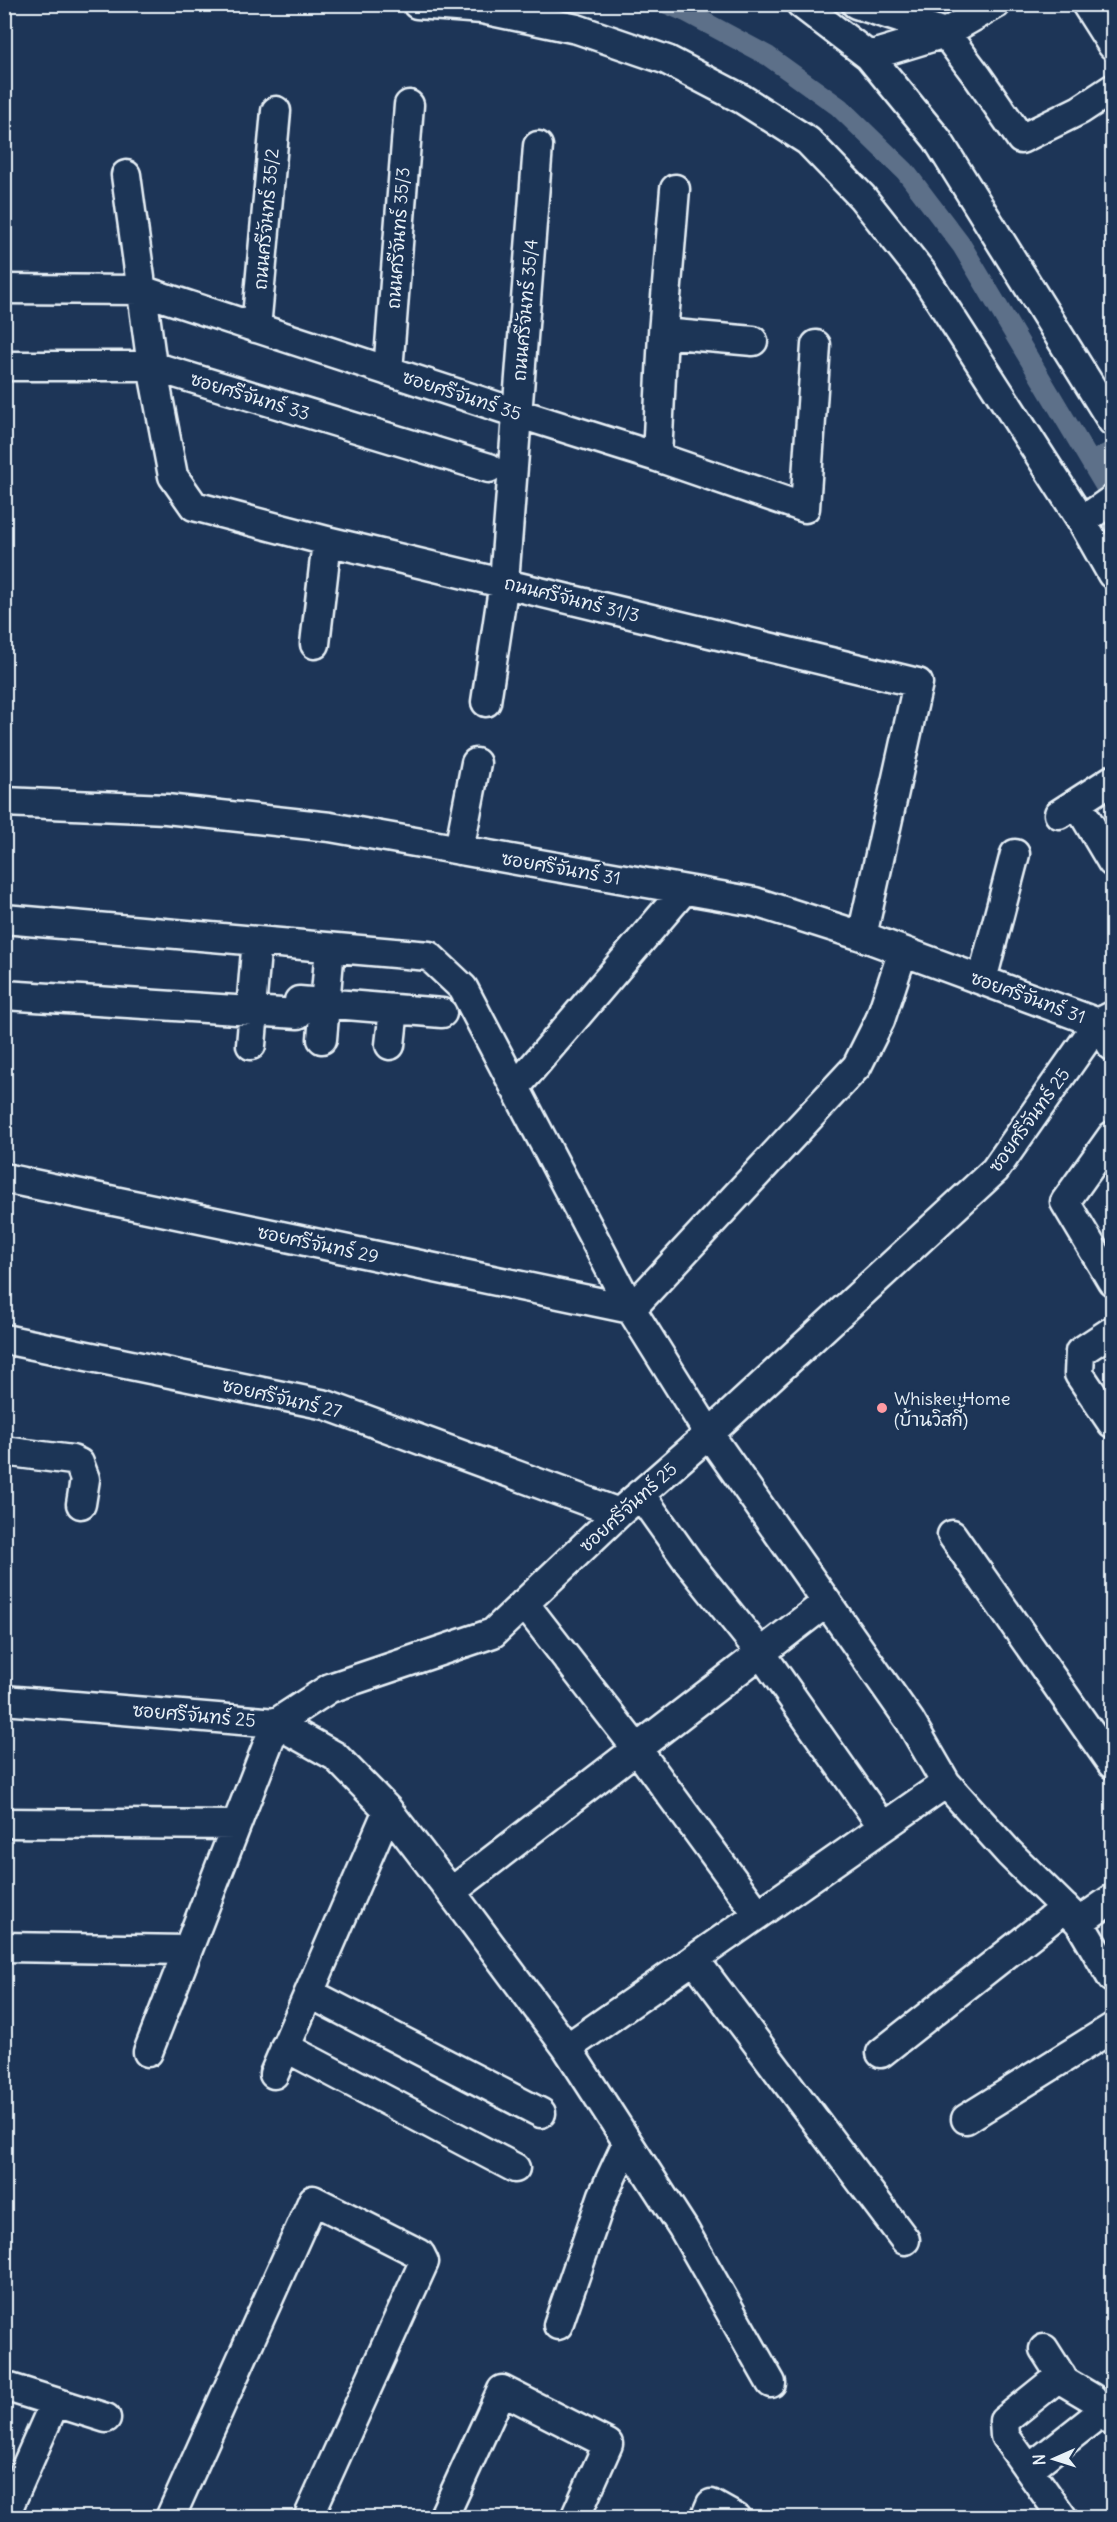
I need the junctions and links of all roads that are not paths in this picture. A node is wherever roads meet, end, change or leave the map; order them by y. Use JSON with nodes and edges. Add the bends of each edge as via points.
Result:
{"nodes":[{"id":1,"x":417,"y":4,"type":"edge"},
{"id":2,"x":801,"y":4,"type":"edge"},
{"id":3,"x":856,"y":4,"type":"edge"},
{"id":4,"x":996,"y":4,"type":"edge"},
{"id":5,"x":1086,"y":4,"type":"edge"},
{"id":6,"x":945,"y":33,"type":"junction"},
{"id":7,"x":1113,"y":45,"type":"edge"},
{"id":8,"x":869,"y":56,"type":"junction"},
{"id":9,"x":1113,"y":89,"type":"edge"},
{"id":10,"x":409,"y":105,"type":"dead end"},
{"id":11,"x":276,"y":111,"type":"dead end"},
{"id":12,"x":538,"y":146,"type":"dead end"},
{"id":13,"x":126,"y":175,"type":"dead end"},
{"id":14,"x":675,"y":189,"type":"dead end"},
{"id":15,"x":4,"y":289,"type":"edge"},
{"id":16,"x":141,"y":290,"type":"junction"},
{"id":17,"x":256,"y":328,"type":"junction"},
{"id":18,"x":663,"y":333,"type":"junction"},
{"id":19,"x":753,"y":341,"type":"dead end"},
{"id":20,"x":816,"y":345,"type":"dead end"},
{"id":21,"x":4,"y":366,"type":"edge"},
{"id":22,"x":152,"y":366,"type":"junction"},
{"id":23,"x":388,"y":370,"type":"junction"},
{"id":24,"x":517,"y":413,"type":"junction"},
{"id":25,"x":1111,"y":413,"type":"edge"},
{"id":26,"x":657,"y":457,"type":"junction"},
{"id":27,"x":489,"y":468,"type":"dead end"},
{"id":28,"x":1099,"y":509,"type":"edge"},
{"id":29,"x":327,"y":541,"type":"junction"},
{"id":30,"x":1113,"y":574,"type":"edge"},
{"id":31,"x":504,"y":582,"type":"junction"},
{"id":32,"x":315,"y":644,"type":"dead end"},
{"id":33,"x":486,"y":702,"type":"dead end"},
{"id":34,"x":476,"y":763,"type":"dead end"},
{"id":35,"x":1113,"y":780,"type":"edge"},
{"id":36,"x":4,"y":802,"type":"edge"},
{"id":37,"x":459,"y":850,"type":"junction"},
{"id":38,"x":1015,"y":854,"type":"dead end"},
{"id":39,"x":1113,"y":862,"type":"edge"},
{"id":40,"x":684,"y":890,"type":"junction"},
{"id":41,"x":4,"y":919,"type":"edge"},
{"id":42,"x":862,"y":936,"type":"junction"},
{"id":43,"x":255,"y":951,"type":"dead end"},
{"id":44,"x":903,"y":951,"type":"junction"},
{"id":45,"x":329,"y":959,"type":"dead end"},
{"id":46,"x":4,"y":980,"type":"edge"},
{"id":47,"x":982,"y":980,"type":"junction"},
{"id":48,"x":4,"y":995,"type":"edge"},
{"id":49,"x":285,"y":1001,"type":"dead end"},
{"id":50,"x":325,"y":1003,"type":"junction"},
{"id":51,"x":253,"y":1004,"type":"junction"},
{"id":52,"x":394,"y":1009,"type":"junction"},
{"id":53,"x":442,"y":1013,"type":"dead end"},
{"id":54,"x":1108,"y":1028,"type":"edge"},
{"id":55,"x":322,"y":1039,"type":"dead end"},
{"id":56,"x":251,"y":1045,"type":"dead end"},
{"id":57,"x":390,"y":1045,"type":"dead end"},
{"id":58,"x":515,"y":1088,"type":"junction"},
{"id":59,"x":1113,"y":1136,"type":"edge"},
{"id":60,"x":4,"y":1178,"type":"edge"},
{"id":61,"x":1113,"y":1281,"type":"edge"},
{"id":62,"x":631,"y":1310,"type":"junction"},
{"id":63,"x":1113,"y":1331,"type":"edge"},
{"id":64,"x":4,"y":1340,"type":"edge"},
{"id":65,"x":1113,"y":1423,"type":"edge"},
{"id":66,"x":709,"y":1434,"type":"junction"},
{"id":67,"x":4,"y":1451,"type":"edge"},
{"id":68,"x":81,"y":1504,"type":"dead end"},
{"id":69,"x":629,"y":1504,"type":"junction"},
{"id":70,"x":952,"y":1535,"type":"dead end"},
{"id":71,"x":827,"y":1602,"type":"junction"},
{"id":72,"x":524,"y":1603,"type":"junction"},
{"id":73,"x":761,"y":1653,"type":"junction"},
{"id":74,"x":4,"y":1700,"type":"edge"},
{"id":75,"x":276,"y":1723,"type":"junction"},
{"id":76,"x":637,"y":1749,"type":"junction"},
{"id":77,"x":1113,"y":1764,"type":"edge"},
{"id":78,"x":946,"y":1783,"type":"junction"},
{"id":79,"x":388,"y":1810,"type":"junction"},
{"id":80,"x":4,"y":1823,"type":"edge"},
{"id":81,"x":235,"y":1825,"type":"junction"},
{"id":82,"x":883,"y":1827,"type":"junction"},
{"id":83,"x":451,"y":1893,"type":"junction"},
{"id":84,"x":1113,"y":1899,"type":"edge"},
{"id":85,"x":758,"y":1914,"type":"junction"},
{"id":86,"x":1072,"y":1915,"type":"junction"},
{"id":87,"x":4,"y":1947,"type":"edge"},
{"id":88,"x":187,"y":1950,"type":"junction"},
{"id":89,"x":694,"y":1959,"type":"junction"},
{"id":90,"x":1113,"y":1978,"type":"edge"},
{"id":91,"x":309,"y":1993,"type":"junction"},
{"id":92,"x":1113,"y":2028,"type":"edge"},
{"id":93,"x":285,"y":2048,"type":"junction"},
{"id":94,"x":567,"y":2048,"type":"junction"},
{"id":95,"x":148,"y":2052,"type":"dead end"},
{"id":96,"x":881,"y":2053,"type":"dead end"},
{"id":97,"x":274,"y":2074,"type":"dead end"},
{"id":98,"x":541,"y":2113,"type":"dead end"},
{"id":99,"x":966,"y":2119,"type":"dead end"},
{"id":100,"x":627,"y":2143,"type":"junction"},
{"id":101,"x":515,"y":2168,"type":"dead end"},
{"id":102,"x":905,"y":2240,"type":"dead end"},
{"id":103,"x":558,"y":2325,"type":"dead end"},
{"id":104,"x":1044,"y":2349,"type":"dead end"},
{"id":105,"x":1060,"y":2375,"type":"junction"},
{"id":106,"x":771,"y":2384,"type":"dead end"},
{"id":107,"x":4,"y":2386,"type":"edge"},
{"id":108,"x":55,"y":2402,"type":"junction"},
{"id":109,"x":1108,"y":2416,"type":"edge"},
{"id":110,"x":106,"y":2418,"type":"dead end"},
{"id":111,"x":1029,"y":2469,"type":"junction"},
{"id":112,"x":313,"y":2507,"type":"edge"},
{"id":113,"x":4,"y":2517,"type":"edge"},
{"id":114,"x":170,"y":2517,"type":"edge"},
{"id":115,"x":443,"y":2517,"type":"edge"},
{"id":116,"x":575,"y":2517,"type":"edge"},
{"id":117,"x":705,"y":2517,"type":"edge"},
{"id":118,"x":736,"y":2517,"type":"edge"},
{"id":119,"x":1063,"y":2517,"type":"edge"}],
"edges":[{"from":1,"to":28,"type":"street","via":[[482,9],[566,26],[667,60],[742,99],[808,141],[862,197],[923,274]]},
{"from":2,"to":8,"type":"street"},
{"from":3,"to":6,"type":"street"},
{"from":4,"to":6,"type":"street"},
{"from":5,"to":7,"type":"street"},
{"from":6,"to":8,"type":"street"},
{"from":6,"to":9,"type":"street","via":[[1021,139]]},
{"from":8,"to":25,"type":"street","via":[[937,139]]},
{"from":10,"to":23,"type":"street","name":"ถนนศรีจันทร์ 35/3"},
{"from":11,"to":17,"type":"street","name":"ถนนศรีจันทร์ 35/2"},
{"from":12,"to":24,"type":"street","name":"ถนนศรีจันทร์ 35/4"},
{"from":13,"to":16,"type":"street","name":"ถนนศรีจันทร์ 31/3"},
{"from":14,"to":18,"type":"street"},
{"from":15,"to":16,"type":"street","name":"ซอยศรีจันทร์ 35"},
{"from":16,"to":17,"type":"street","name":"ซอยศรีจันทร์ 35"},
{"from":16,"to":22,"type":"street","name":"ถนนศรีจันทร์ 31/3"},
{"from":17,"to":23,"type":"street","name":"ซอยศรีจันทร์ 35"},
{"from":18,"to":19,"type":"street"},
{"from":18,"to":26,"type":"street"},
{"from":20,"to":26,"type":"street","name":"ซอยศรีจันทร์ 35","via":[[805,508]]},
{"from":21,"to":22,"type":"street","name":"ซอยศรีจันทร์ 33"},
{"from":22,"to":27,"type":"street","name":"ซอยศรีจันทร์ 33"},
{"from":22,"to":29,"type":"street","name":"ถนนศรีจันทร์ 31/3","via":[[173,476],[194,506]]},
{"from":23,"to":24,"type":"street","name":"ซอยศรีจันทร์ 35"},
{"from":24,"to":26,"type":"street","name":"ซอยศรีจันทร์ 35"},
{"from":24,"to":31,"type":"street","name":"ถนนศรีจันทร์ 35/4"},
{"from":28,"to":30,"type":"street"},
{"from":29,"to":31,"type":"street","name":"ถนนศรีจันทร์ 31/3"},
{"from":29,"to":32,"type":"street"},
{"from":31,"to":33,"type":"street","name":"ถนนศรีจันทร์ 35/4"},
{"from":31,"to":42,"type":"street","name":"ถนนศรีจันทร์ 31/3","via":[[918,683]]},
{"from":34,"to":37,"type":"street"},
{"from":35,"to":39,"type":"street","via":[[1068,809]]},
{"from":36,"to":37,"type":"street","name":"ซอยศรีจันทร์ 31","via":[[189,811],[330,827]]},
{"from":37,"to":40,"type":"street","name":"ซอยศรีจันทร์ 31"},
{"from":38,"to":47,"type":"street"},
{"from":40,"to":42,"type":"street","name":"ซอยศรีจันทร์ 31","via":[[755,902]]},
{"from":40,"to":58,"type":"street"},
{"from":41,"to":58,"type":"street","via":[[429,956],[463,988]]},
{"from":42,"to":44,"type":"street","name":"ซอยศรีจันทร์ 31"},
{"from":43,"to":51,"type":"street"},
{"from":44,"to":47,"type":"street","name":"ซอยศรีจันทร์ 31"},
{"from":44,"to":62,"type":"street","via":[[880,1020],[857,1066]]},
{"from":45,"to":50,"type":"street"},
{"from":46,"to":51,"type":"street","via":[[70,982]]},
{"from":47,"to":54,"type":"street","name":"ซอยศรีจันทร์ 31"},
{"from":48,"to":51,"type":"street"},
{"from":49,"to":51,"type":"street"},
{"from":50,"to":51,"type":"street","via":[[299,1001],[297,1014]]},
{"from":50,"to":52,"type":"street"},
{"from":50,"to":55,"type":"street"},
{"from":51,"to":56,"type":"street"},
{"from":52,"to":53,"type":"street"},
{"from":52,"to":57,"type":"street"},
{"from":54,"to":66,"type":"street","name":"ซอยศรีจันทร์ 25","via":[[995,1170]]},
{"from":58,"to":62,"type":"street"},
{"from":59,"to":61,"type":"street","via":[[1065,1202]]},
{"from":60,"to":62,"type":"street","name":"ซอยศรีจันทร์ 29"},
{"from":62,"to":66,"type":"street"},
{"from":63,"to":65,"type":"street","via":[[1080,1352],[1079,1374]]},
{"from":64,"to":69,"type":"street","name":"ซอยศรีจันทร์ 27","via":[[326,1405]]},
{"from":66,"to":69,"type":"street","name":"ซอยศรีจันทร์ 25"},
{"from":66,"to":71,"type":"street"},
{"from":67,"to":68,"type":"street","via":[[79,1463],[85,1479]]},
{"from":69,"to":72,"type":"street","name":"ซอยศรีจันทร์ 25"},
{"from":69,"to":73,"type":"street","via":[[689,1563]]},
{"from":70,"to":77,"type":"street"},
{"from":71,"to":73,"type":"street"},
{"from":71,"to":78,"type":"street","via":[[910,1720]]},
{"from":72,"to":75,"type":"street","name":"ซอยศรีจันทร์ 25","via":[[493,1633],[330,1688]]},
{"from":72,"to":76,"type":"street"},
{"from":73,"to":76,"type":"street"},
{"from":73,"to":82,"type":"street"},
{"from":74,"to":75,"type":"street","name":"ซอยศรีจันทร์ 25"},
{"from":75,"to":79,"type":"street","via":[[335,1756]]},
{"from":75,"to":81,"type":"street"},
{"from":76,"to":83,"type":"street"},
{"from":76,"to":85,"type":"street"},
{"from":78,"to":82,"type":"street"},
{"from":78,"to":86,"type":"street"},
{"from":79,"to":83,"type":"street"},
{"from":79,"to":91,"type":"street"},
{"from":80,"to":81,"type":"street"},
{"from":81,"to":88,"type":"street"},
{"from":82,"to":85,"type":"street"},
{"from":83,"to":94,"type":"street"},
{"from":84,"to":86,"type":"street"},
{"from":85,"to":89,"type":"street"},
{"from":86,"to":90,"type":"street"},
{"from":86,"to":96,"type":"street"},
{"from":87,"to":88,"type":"street"},
{"from":88,"to":95,"type":"street"},
{"from":89,"to":94,"type":"street"},
{"from":89,"to":102,"type":"street"},
{"from":91,"to":93,"type":"street"},
{"from":91,"to":98,"type":"street"},
{"from":92,"to":99,"type":"street"},
{"from":93,"to":97,"type":"street"},
{"from":93,"to":101,"type":"street"},
{"from":94,"to":100,"type":"street"},
{"from":100,"to":103,"type":"street","via":[[603,2195]]},
{"from":100,"to":106,"type":"street","via":[[683,2228]]},
{"from":104,"to":105,"type":"street"},
{"from":105,"to":109,"type":"street","via":[[1092,2398]]},
{"from":105,"to":111,"type":"street","via":[[1004,2421],[1005,2436]]},
{"from":107,"to":108,"type":"street"},
{"from":108,"to":110,"type":"street"},
{"from":108,"to":113,"type":"street"},
{"from":109,"to":111,"type":"street"},
{"from":111,"to":119,"type":"street"},
{"from":112,"to":114,"type":"street","via":[[424,2262],[420,2254],[313,2200]]},
{"from":115,"to":116,"type":"street","via":[[502,2390],[608,2444]]},
{"from":117,"to":118,"type":"street","via":[[711,2504]]}]}
